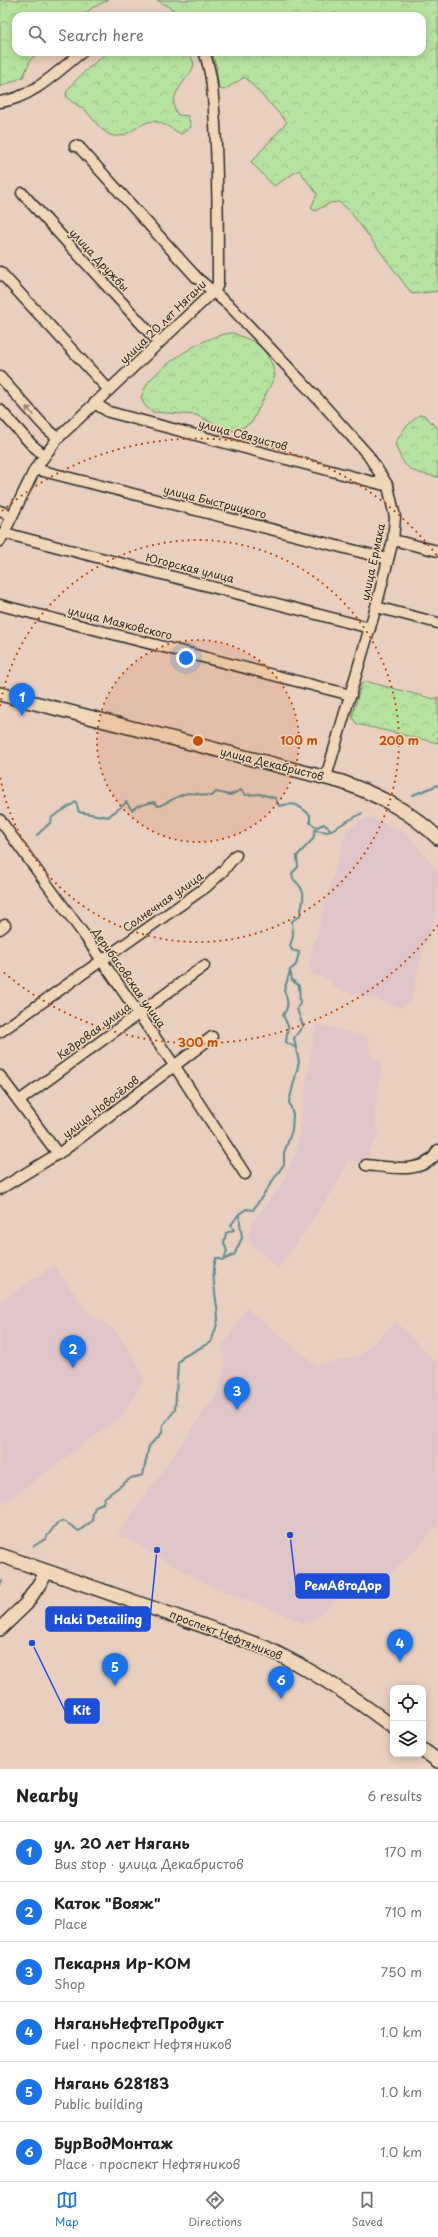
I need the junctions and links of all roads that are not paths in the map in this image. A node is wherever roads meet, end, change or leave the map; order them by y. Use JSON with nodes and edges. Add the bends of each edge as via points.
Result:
{"nodes":[{"id":1,"x":77,"y":56,"type":"edge"},
{"id":2,"x":205,"y":56,"type":"edge"},
{"id":3,"x":0,"y":102,"type":"edge"},
{"id":4,"x":75,"y":146,"type":"dead end"},
{"id":5,"x":22,"y":193,"type":"dead end"},
{"id":6,"x":0,"y":272,"type":"edge"},
{"id":7,"x":214,"y":293,"type":"junction"},
{"id":8,"x":160,"y":344,"type":"junction"},
{"id":9,"x":0,"y":377,"type":"edge"},
{"id":10,"x":109,"y":390,"type":"junction"},
{"id":11,"x":94,"y":403,"type":"junction"},
{"id":12,"x":0,"y":410,"type":"edge"},
{"id":13,"x":58,"y":438,"type":"junction"},
{"id":14,"x":44,"y":455,"type":"junction"},
{"id":15,"x":35,"y":469,"type":"junction"},
{"id":16,"x":388,"y":486,"type":"junction"},
{"id":17,"x":0,"y":511,"type":"edge"},
{"id":18,"x":12,"y":516,"type":"junction"},
{"id":19,"x":2,"y":537,"type":"edge"},
{"id":20,"x":393,"y":540,"type":"junction"},
{"id":21,"x":438,"y":551,"type":"edge"},
{"id":22,"x":388,"y":559,"type":"junction"},
{"id":23,"x":0,"y":605,"type":"edge"},
{"id":24,"x":376,"y":607,"type":"junction"},
{"id":25,"x":438,"y":623,"type":"edge"},
{"id":26,"x":370,"y":628,"type":"junction"},
{"id":27,"x":0,"y":694,"type":"edge"},
{"id":28,"x":351,"y":695,"type":"junction"},
{"id":29,"x":326,"y":777,"type":"junction"},
{"id":30,"x":0,"y":820,"type":"edge"},
{"id":31,"x":438,"y":838,"type":"edge"},
{"id":32,"x":236,"y":855,"type":"dead end"},
{"id":33,"x":101,"y":959,"type":"junction"},
{"id":34,"x":204,"y":966,"type":"dead end"},
{"id":35,"x":138,"y":1013,"type":"junction"},
{"id":36,"x":0,"y":1032,"type":"edge"},
{"id":37,"x":212,"y":1037,"type":"dead end"},
{"id":38,"x":174,"y":1065,"type":"junction"},
{"id":39,"x":0,"y":1076,"type":"edge"},
{"id":40,"x":19,"y":1101,"type":"junction"},
{"id":41,"x":438,"y":1150,"type":"edge"},
{"id":42,"x":58,"y":1154,"type":"junction"},
{"id":43,"x":366,"y":1165,"type":"dead end"},
{"id":44,"x":245,"y":1174,"type":"dead end"},
{"id":45,"x":2,"y":1183,"type":"edge"},
{"id":46,"x":0,"y":1555,"type":"edge"},
{"id":47,"x":47,"y":1572,"type":"junction"},
{"id":48,"x":0,"y":1629,"type":"edge"},
{"id":49,"x":390,"y":1725,"type":"edge"},
{"id":50,"x":426,"y":1752,"type":"edge"},
{"id":51,"x":438,"y":1761,"type":"edge"}],
"edges":[{"from":1,"to":3,"type":"street","via":[[34,89],[9,101]]},
{"from":2,"to":7,"type":"street","name":"улица 20 лет Нягани","via":[[212,84],[218,194],[218,283]]},
{"from":4,"to":7,"type":"street","name":"улица Ермака","via":[[79,147],[196,277]]},
{"from":5,"to":8,"type":"street","name":"улица Дружбы"},
{"from":6,"to":10,"type":"street"},
{"from":7,"to":8,"type":"street","name":"улица 20 лет Нягани"},
{"from":7,"to":16,"type":"street","name":"улица Ермака","via":[[231,307],[329,411],[368,455]]},
{"from":8,"to":10,"type":"street","name":"улица 20 лет Нягани"},
{"from":13,"to":9,"type":"street","one_way":true},
{"from":10,"to":11,"type":"street","name":"улица 20 лет Нягани"},
{"from":11,"to":13,"type":"street","name":"улица 20 лет Нягани"},
{"from":11,"to":16,"type":"street","name":"улица Связистов","via":[[108,412]]},
{"from":12,"to":14,"type":"street"},
{"from":13,"to":14,"type":"street","name":"улица 20 лет Нягани"},
{"from":14,"to":15,"type":"street","name":"улица 20 лет Нягани"},
{"from":15,"to":18,"type":"street","name":"улица 20 лет Нягани"},
{"from":15,"to":22,"type":"street","name":"улица Быстрицкого"},
{"from":16,"to":20,"type":"street","name":"улица Ермака","via":[[395,517]]},
{"from":17,"to":18,"type":"street"},
{"from":18,"to":19,"type":"street","name":"улица 20 лет Нягани"},
{"from":19,"to":26,"type":"street","name":"Югорская улица"},
{"from":20,"to":21,"type":"street"},
{"from":20,"to":22,"type":"street","name":"улица Ермака"},
{"from":22,"to":24,"type":"street","name":"улица Ермака"},
{"from":23,"to":28,"type":"street","name":"улица Маяковского"},
{"from":24,"to":25,"type":"street"},
{"from":24,"to":26,"type":"street","name":"улица Ермака"},
{"from":26,"to":28,"type":"street","name":"улица Ермака"},
{"from":27,"to":29,"type":"main road","name":"улица Декабристов"},
{"from":28,"to":29,"type":"street","name":"улица Ермака"},
{"from":29,"to":31,"type":"main road","name":"улица Декабристов","via":[[362,789],[397,806]]},
{"from":30,"to":33,"type":"street","name":"Дерибасовская улица"},
{"from":32,"to":33,"type":"street","name":"Солнечная улица","via":[[210,884]]},
{"from":33,"to":35,"type":"street","name":"Дерибасовская улица"},
{"from":33,"to":36,"type":"street","name":"Солнечная улица"},
{"from":34,"to":35,"type":"street","name":"Кедровая улица"},
{"from":35,"to":38,"type":"street","name":"Дерибасовская улица"},
{"from":35,"to":40,"type":"street","name":"Кедровая улица"},
{"from":37,"to":38,"type":"street","name":"улица Новосёлов"},
{"from":38,"to":42,"type":"street","name":"улица Новосёлов"},
{"from":38,"to":44,"type":"street","name":"Дерибасовская улица"},
{"from":39,"to":40,"type":"street"},
{"from":40,"to":42,"type":"street"},
{"from":41,"to":43,"type":"street","via":[[426,1164],[414,1168]]},
{"from":42,"to":45,"type":"street","name":"улица Новосёлов"},
{"from":46,"to":47,"type":"main road","name":"проспект Нефтяников"},
{"from":47,"to":48,"type":"main road","via":[[26,1604]]},
{"from":47,"to":49,"type":"main road","name":"проспект Нефтяников","via":[[264,1647],[329,1681]]},
{"from":50,"to":51,"type":"main road"}]}
